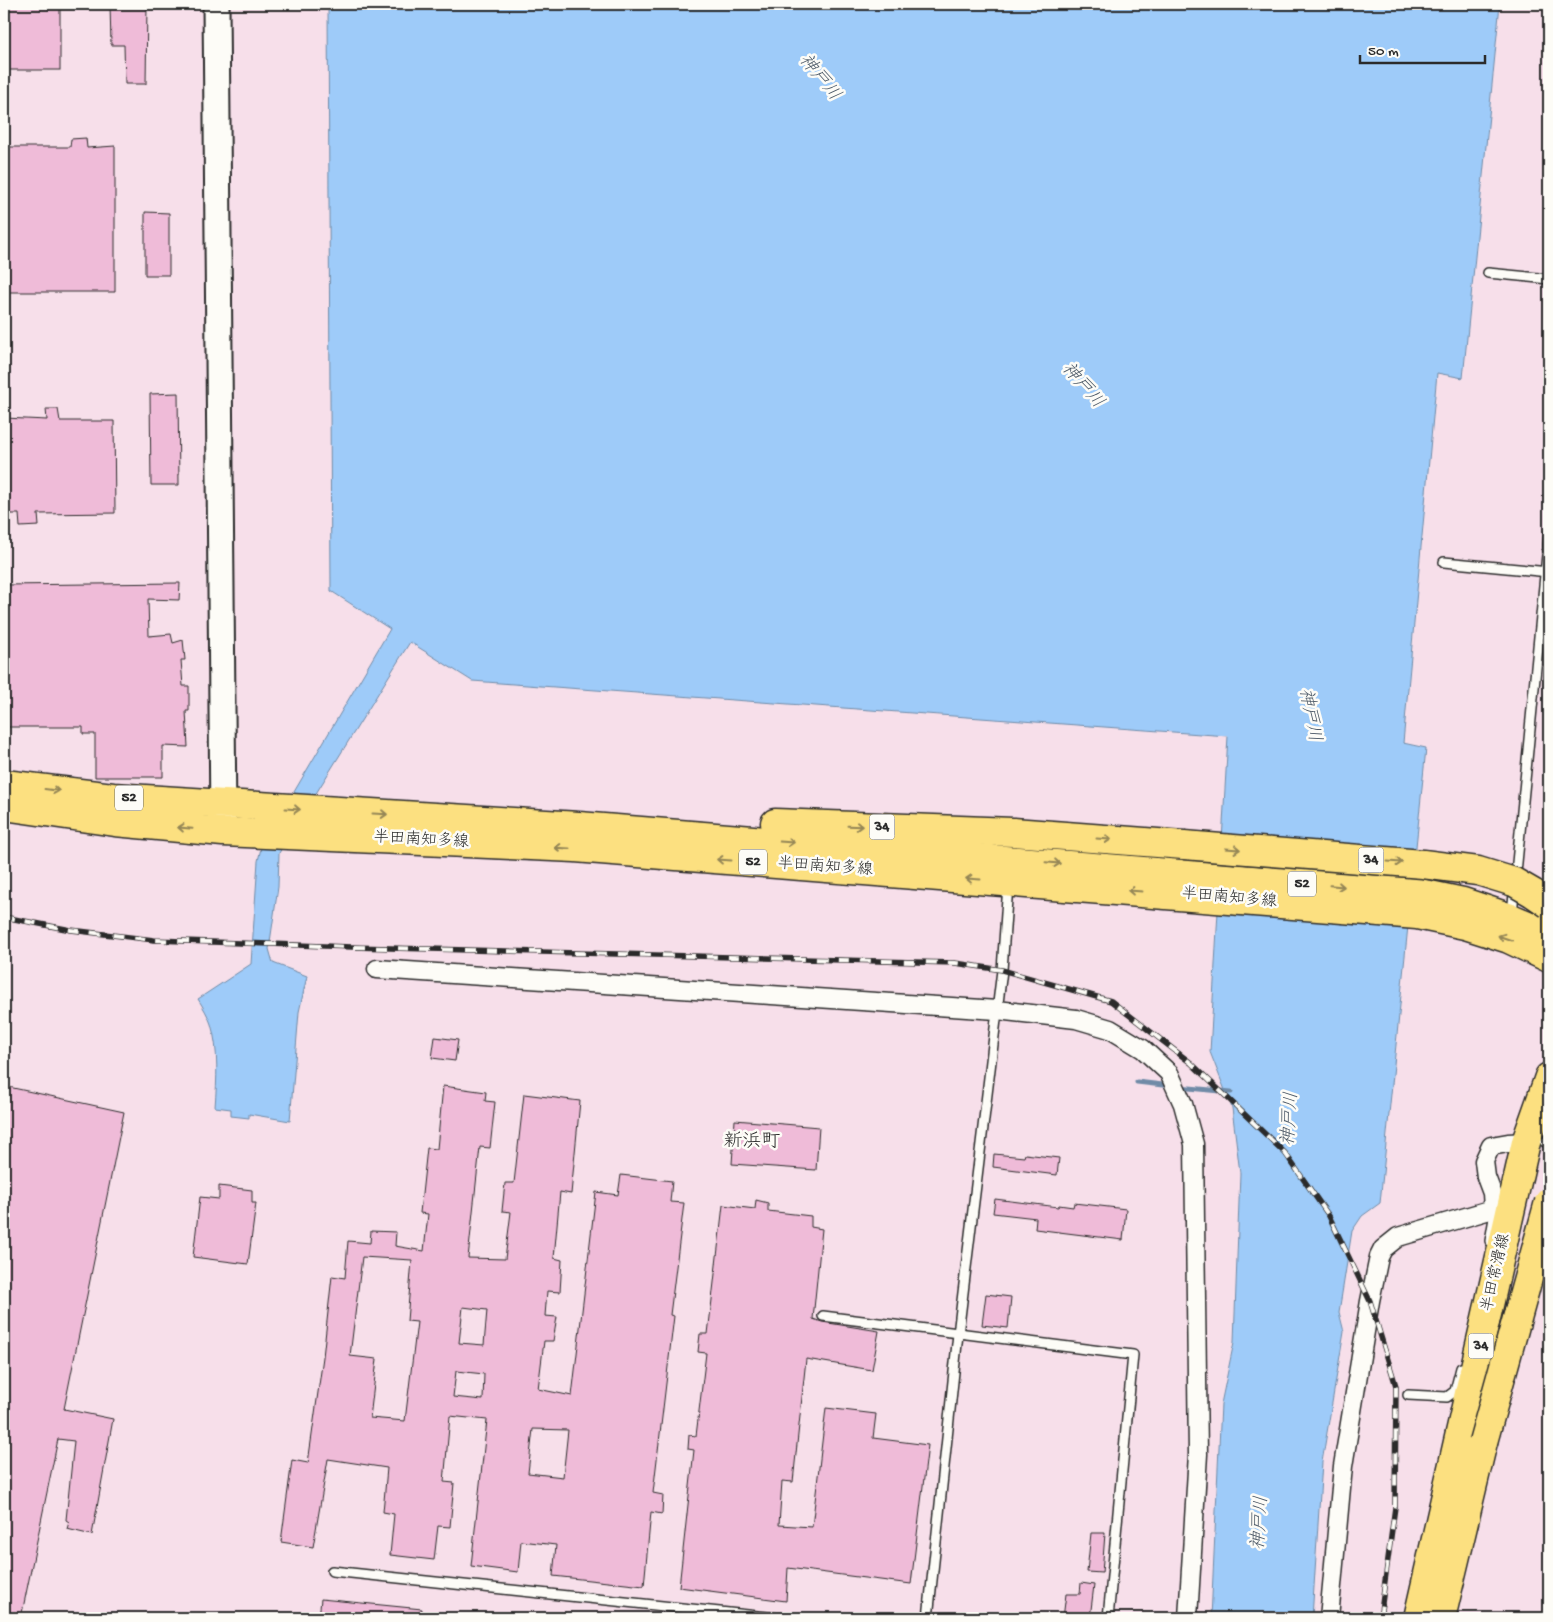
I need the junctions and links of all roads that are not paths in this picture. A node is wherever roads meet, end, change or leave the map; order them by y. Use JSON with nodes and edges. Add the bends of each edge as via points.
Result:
{"nodes":[{"id":1,"x":216,"y":4,"type":"edge"},
{"id":2,"x":1488,"y":273,"type":"dead end"},
{"id":3,"x":1549,"y":279,"type":"edge"},
{"id":4,"x":1549,"y":534,"type":"edge"},
{"id":5,"x":1444,"y":562,"type":"dead end"},
{"id":6,"x":1547,"y":572,"type":"edge"},
{"id":7,"x":4,"y":784,"type":"edge"},
{"id":8,"x":224,"y":804,"type":"junction"},
{"id":9,"x":4,"y":806,"type":"edge"},
{"id":10,"x":253,"y":819,"type":"junction"},
{"id":11,"x":327,"y":824,"type":"junction"},
{"id":12,"x":579,"y":826,"type":"junction"},
{"id":13,"x":223,"y":832,"type":"junction"},
{"id":14,"x":1009,"y":870,"type":"junction"},
{"id":15,"x":1418,"y":904,"type":"junction"},
{"id":16,"x":1549,"y":904,"type":"edge"},
{"id":17,"x":1511,"y":918,"type":"junction"},
{"id":18,"x":1549,"y":934,"type":"edge"},
{"id":19,"x":1549,"y":958,"type":"edge"},
{"id":20,"x":378,"y":968,"type":"dead end"},
{"id":21,"x":997,"y":1010,"type":"junction"},
{"id":22,"x":1549,"y":1076,"type":"edge"},
{"id":23,"x":1542,"y":1139,"type":"edge"},
{"id":24,"x":1549,"y":1198,"type":"edge"},
{"id":25,"x":1549,"y":1202,"type":"edge"},
{"id":26,"x":1493,"y":1209,"type":"junction"},
{"id":27,"x":1488,"y":1251,"type":"dead end"},
{"id":28,"x":1545,"y":1254,"type":"dead end"},
{"id":29,"x":823,"y":1316,"type":"dead end"},
{"id":30,"x":958,"y":1334,"type":"junction"},
{"id":31,"x":1464,"y":1356,"type":"dead end"},
{"id":32,"x":1408,"y":1395,"type":"dead end"},
{"id":33,"x":332,"y":1571,"type":"dead end"},
{"id":34,"x":777,"y":1618,"type":"edge"},
{"id":35,"x":928,"y":1618,"type":"edge"},
{"id":36,"x":1108,"y":1618,"type":"edge"},
{"id":37,"x":1188,"y":1618,"type":"edge"},
{"id":38,"x":1329,"y":1618,"type":"edge"},
{"id":39,"x":1418,"y":1618,"type":"edge"},
{"id":40,"x":1432,"y":1618,"type":"edge"},
{"id":41,"x":1441,"y":1618,"type":"edge"}],
"edges":[{"from":1,"to":8,"type":"street"},
{"from":2,"to":3,"type":"lane"},
{"from":4,"to":6,"type":"lane"},
{"from":5,"to":6,"type":"lane"},
{"from":6,"to":17,"type":"lane"},
{"from":7,"to":8,"type":"main road","name":"半田南知多線","number":"52","one_way":true,"via":[[113,797]]},
{"from":8,"to":10,"type":"main road","name":"半田南知多線","number":"52"},
{"from":8,"to":13,"type":"street"},
{"from":13,"to":9,"type":"main road","name":"半田南知多線","number":"52","one_way":true,"via":[[115,822]]},
{"from":10,"to":11,"type":"main road","name":"半田南知多線","number":"52"},
{"from":10,"to":13,"type":"main road","name":"半田南知多線","number":"52"},
{"from":11,"to":12,"type":"main road","name":"半田南知多線","number":"52","one_way":true},
{"from":14,"to":11,"type":"main road","name":"半田南知多線","number":"52","one_way":true,"via":[[575,848]]},
{"from":12,"to":14,"type":"main road","name":"半田南知多線","number":"52","one_way":true},
{"from":12,"to":16,"type":"main road","number":"34","one_way":true,"bridge":true,"via":[[671,819],[1013,832],[1422,864],[1478,871],[1514,882]]},
{"from":14,"to":15,"type":"main road","name":"半田南知多線","number":"52"},
{"from":14,"to":21,"type":"lane"},
{"from":15,"to":17,"type":"main road","name":"半田南知多線","number":"52","via":[[1463,902]]},
{"from":19,"to":15,"type":"main road","name":"半田南知多線","number":"52","one_way":true},
{"from":17,"to":18,"type":"main road","name":"半田南知多線","number":"52"},
{"from":20,"to":21,"type":"street"},
{"from":21,"to":30,"type":"lane"},
{"from":21,"to":37,"type":"street","via":[[1076,1019],[1110,1029],[1143,1049],[1168,1073],[1183,1104],[1194,1144],[1198,1454]]},
{"from":22,"to":23,"type":"main road","name":"半田常滑線","number":"34"},
{"from":23,"to":26,"type":"street","via":[[1491,1146],[1484,1161]]},
{"from":23,"to":39,"type":"main road","name":"半田常滑線","number":"34"},
{"from":23,"to":40,"type":"main road","name":"半田常滑線","number":"34"},
{"from":24,"to":28,"type":"lane","via":[[1546,1199]]},
{"from":25,"to":41,"type":"main road","number":"34","bridge":true,"via":[[1483,1442]]},
{"from":26,"to":27,"type":"lane"},
{"from":26,"to":38,"type":"street","via":[[1398,1237],[1379,1258],[1344,1466]]},
{"from":29,"to":30,"type":"lane"},
{"from":30,"to":35,"type":"lane"},
{"from":30,"to":36,"type":"lane","via":[[1133,1355]]},
{"from":31,"to":32,"type":"lane","via":[[1455,1391],[1447,1398]]},
{"from":33,"to":34,"type":"lane"}]}
